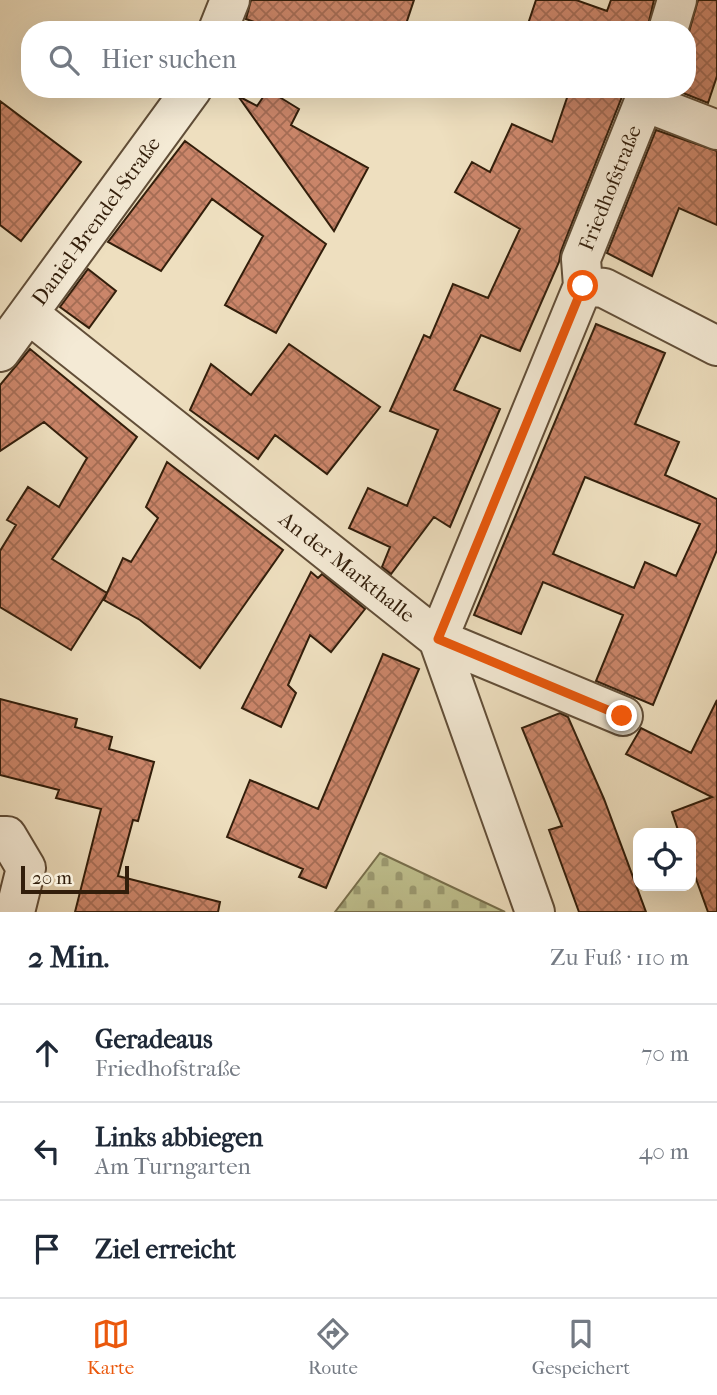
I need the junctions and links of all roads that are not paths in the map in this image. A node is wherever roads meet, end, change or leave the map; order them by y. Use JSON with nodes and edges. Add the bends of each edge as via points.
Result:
{"nodes":[{"id":1,"x":230,"y":0,"type":"edge"},
{"id":2,"x":677,"y":0,"type":"edge"},
{"id":3,"x":222,"y":21,"type":"edge"},
{"id":4,"x":670,"y":21,"type":"edge"},
{"id":5,"x":185,"y":98,"type":"edge"},
{"id":6,"x":646,"y":98,"type":"edge"},
{"id":7,"x":651,"y":98,"type":"edge"},
{"id":8,"x":717,"y":130,"type":"edge"},
{"id":9,"x":583,"y":286,"type":"junction"},
{"id":10,"x":29,"y":314,"type":"junction"},
{"id":11,"x":717,"y":346,"type":"edge"},
{"id":12,"x":0,"y":352,"type":"edge"},
{"id":13,"x":438,"y":639,"type":"junction"},
{"id":14,"x":622,"y":716,"type":"dead end"},
{"id":15,"x":0,"y":836,"type":"edge"},
{"id":16,"x":15,"y":912,"type":"edge"},
{"id":17,"x":535,"y":912,"type":"edge"}],
"edges":[{"from":1,"to":3,"type":"street"},
{"from":2,"to":4,"type":"street"},
{"from":5,"to":10,"type":"street","name":"Daniel-Brendel-Straße"},
{"from":6,"to":9,"type":"street","name":"Friedhofstraße","via":[[581,259]]},
{"from":7,"to":8,"type":"street"},
{"from":9,"to":11,"type":"street","via":[[604,288]]},
{"from":9,"to":13,"type":"street","name":"Friedhofstraße"},
{"from":10,"to":12,"type":"street","name":"Daniel-Brendel-Straße"},
{"from":10,"to":13,"type":"street","name":"An der Markthalle"},
{"from":13,"to":14,"type":"street","name":"An der Markthalle"},
{"from":13,"to":17,"type":"street"},
{"from":15,"to":16,"type":"street","via":[[7,836],[26,868]]}]}
